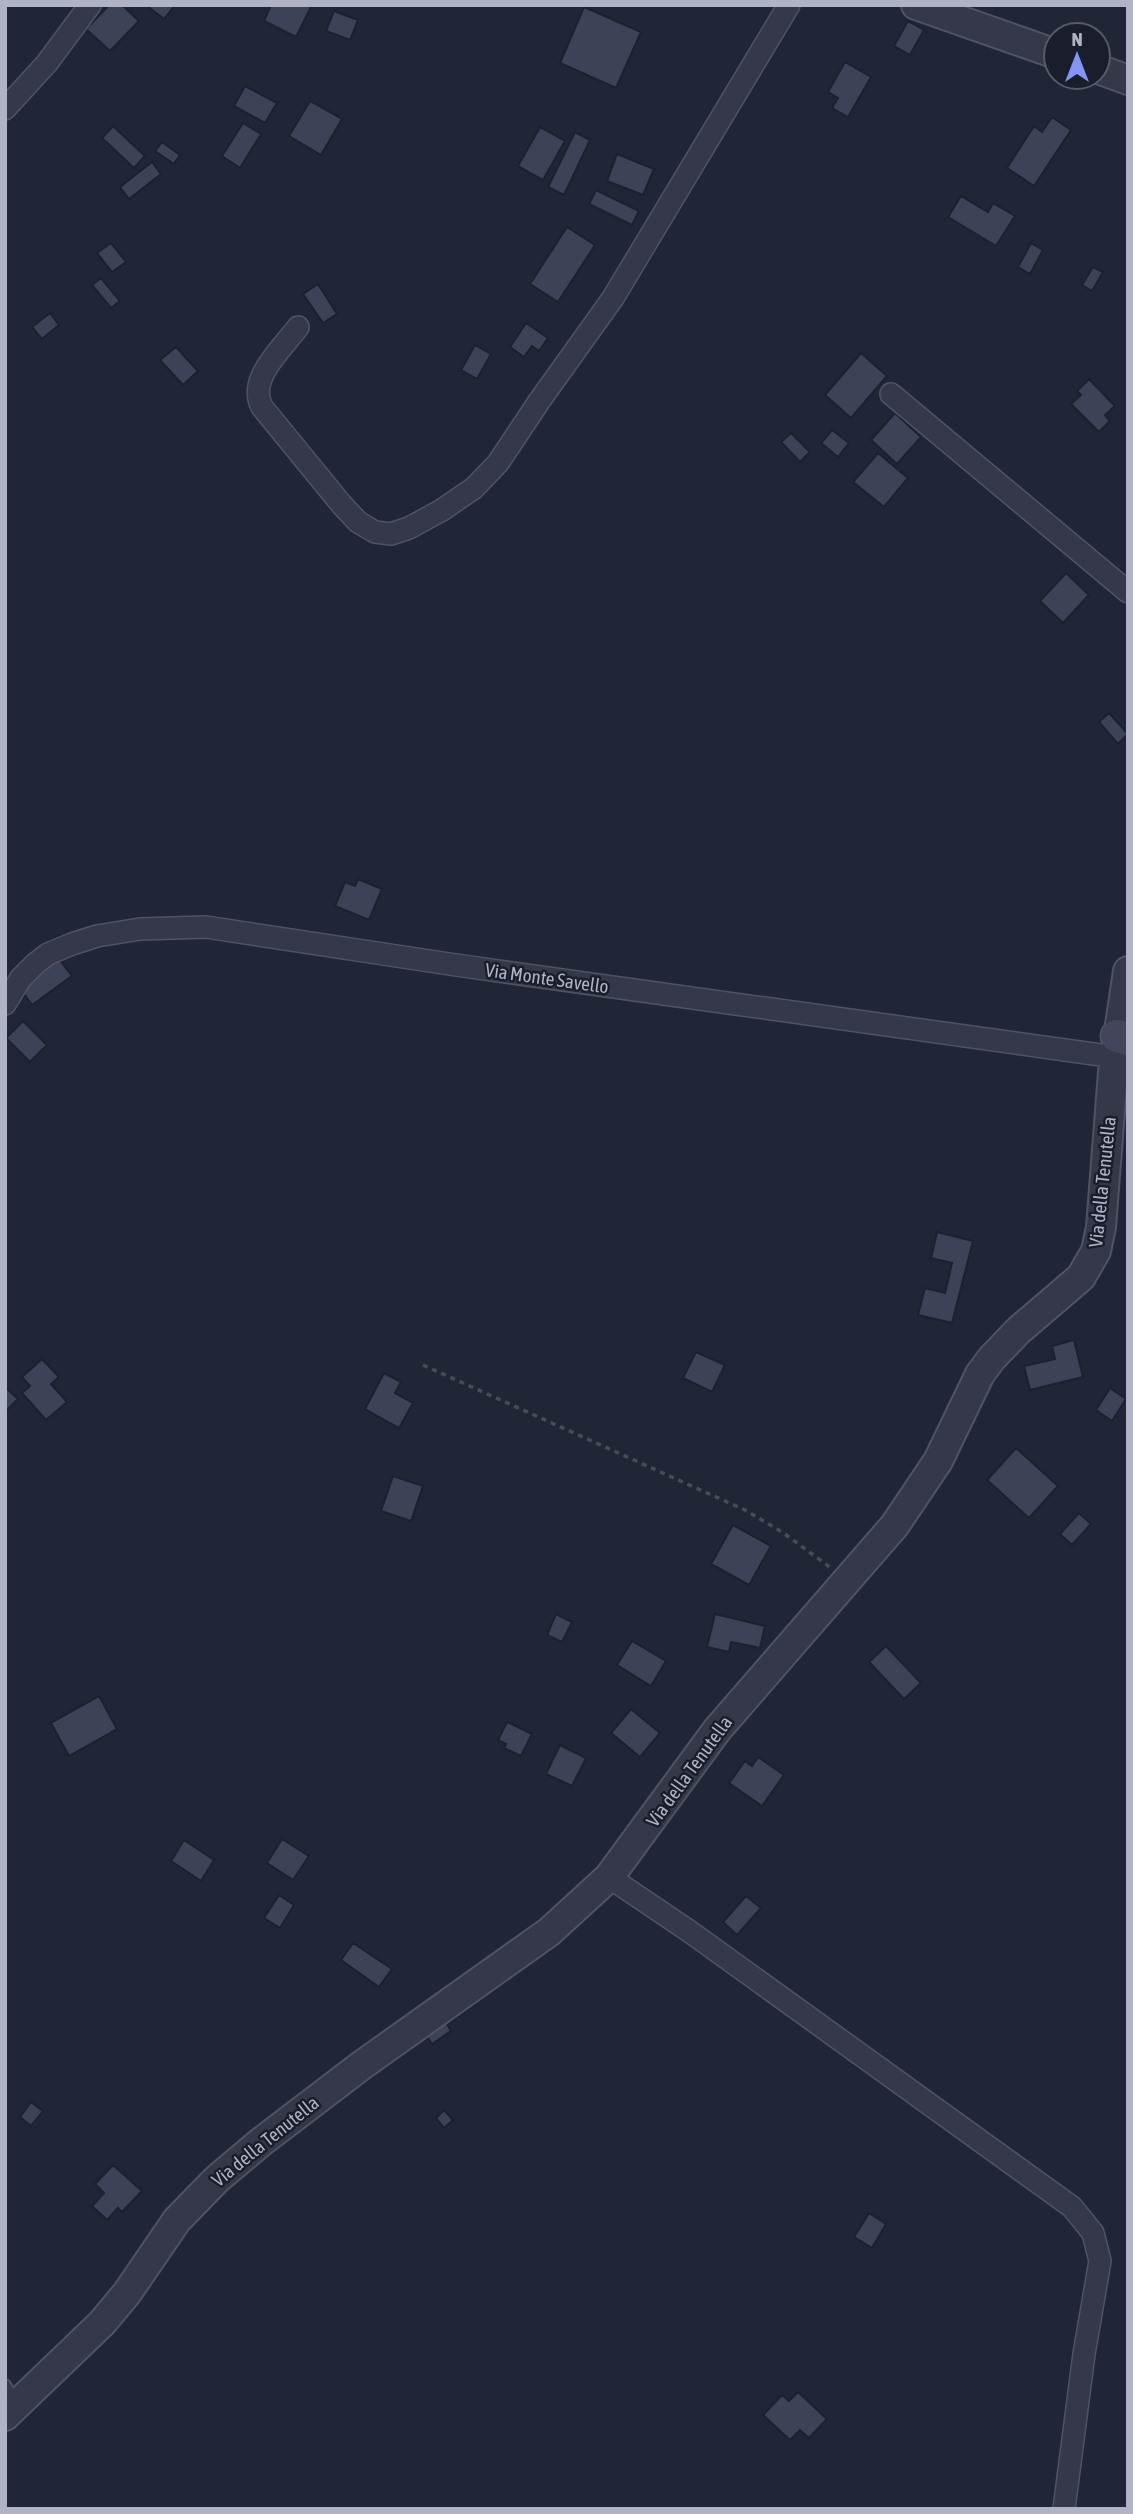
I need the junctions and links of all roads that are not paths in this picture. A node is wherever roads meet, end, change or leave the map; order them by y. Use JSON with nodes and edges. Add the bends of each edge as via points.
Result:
{"nodes":[{"id":1,"x":90,"y":5,"type":"edge"},
{"id":2,"x":789,"y":5,"type":"edge"},
{"id":3,"x":916,"y":5,"type":"edge"},
{"id":4,"x":1042,"y":49,"type":"edge"},
{"id":5,"x":5,"y":109,"type":"edge"},
{"id":6,"x":298,"y":327,"type":"dead end"},
{"id":7,"x":891,"y":394,"type":"dead end"},
{"id":8,"x":1128,"y":592,"type":"edge"},
{"id":9,"x":1128,"y":971,"type":"edge"},
{"id":10,"x":5,"y":1004,"type":"edge"},
{"id":11,"x":1120,"y":1044,"type":"edge"},
{"id":12,"x":610,"y":1877,"type":"junction"},
{"id":13,"x":9,"y":2402,"type":"edge"},
{"id":14,"x":1064,"y":2509,"type":"edge"}],
"edges":[{"from":1,"to":5,"type":"street"},
{"from":2,"to":6,"type":"street","via":[[603,314],[499,463],[455,502],[409,528],[386,534],[369,530],[342,505],[257,397],[264,373]]},
{"from":3,"to":4,"type":"street"},
{"from":7,"to":8,"type":"street"},
{"from":9,"to":11,"type":"street","name":"Via della Tenutella"},
{"from":10,"to":11,"type":"street","name":"Via Monte Savello","via":[[30,969],[63,947],[140,929],[206,928],[456,965]]},
{"from":11,"to":12,"type":"street","name":"Via della Tenutella","via":[[1101,1227],[1093,1258],[1074,1284],[985,1366],[954,1432],[901,1518],[717,1730]]},
{"from":12,"to":13,"type":"street","name":"Via della Tenutella","via":[[549,1932],[352,2072],[217,2179],[177,2220],[111,2314],[78,2349]]},
{"from":12,"to":14,"type":"street","via":[[967,2130],[1072,2207],[1088,2224],[1097,2244],[1100,2269]]}]}
